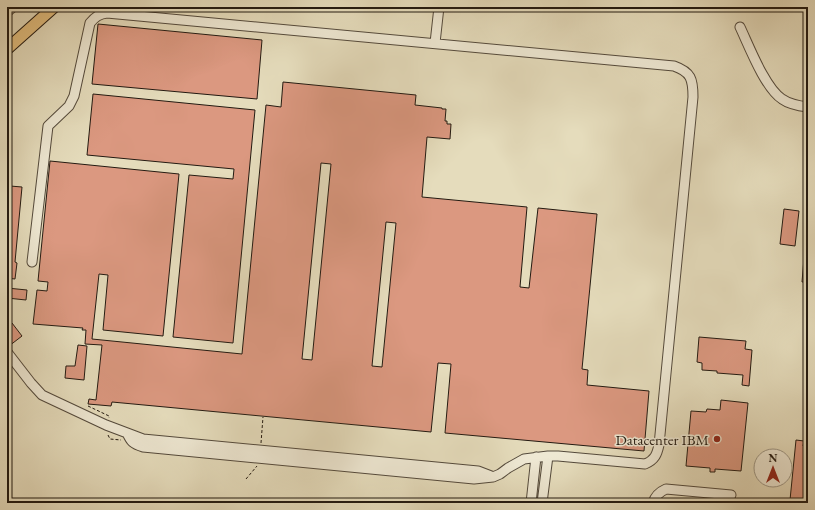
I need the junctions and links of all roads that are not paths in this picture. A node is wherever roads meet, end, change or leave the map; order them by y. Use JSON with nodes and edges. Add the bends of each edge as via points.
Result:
{"nodes":[{"id":1,"x":13,"y":7,"type":"edge"},
{"id":2,"x":54,"y":7,"type":"edge"},
{"id":3,"x":439,"y":7,"type":"edge"},
{"id":4,"x":7,"y":12,"type":"edge"},
{"id":5,"x":740,"y":27,"type":"dead end"},
{"id":6,"x":435,"y":43,"type":"junction"},
{"id":7,"x":7,"y":49,"type":"edge"},
{"id":8,"x":808,"y":107,"type":"edge"},
{"id":9,"x":32,"y":262,"type":"dead end"},
{"id":10,"x":7,"y":352,"type":"edge"},
{"id":11,"x":548,"y":456,"type":"junction"},
{"id":12,"x":536,"y":457,"type":"junction"},
{"id":13,"x":731,"y":496,"type":"dead end"},
{"id":14,"x":531,"y":503,"type":"edge"},
{"id":15,"x":542,"y":503,"type":"edge"},
{"id":16,"x":653,"y":503,"type":"edge"}],
"edges":[{"from":1,"to":4,"type":"street"},
{"from":2,"to":7,"type":"main road"},
{"from":3,"to":6,"type":"street"},
{"from":5,"to":8,"type":"street","via":[[770,88],[781,99],[794,105]]},
{"from":6,"to":9,"type":"street","via":[[101,14],[90,23],[74,96],[69,106],[48,126]]},
{"from":6,"to":11,"type":"street","via":[[674,66],[681,68],[691,78],[692,105],[656,456],[645,464]]},
{"from":10,"to":12,"type":"street","via":[[42,395],[143,439],[478,471],[493,477],[524,459]]},
{"from":11,"to":12,"type":"street"},
{"from":11,"to":15,"type":"street"},
{"from":12,"to":14,"type":"street"},
{"from":13,"to":16,"type":"street","via":[[666,489],[656,496]]}]}
